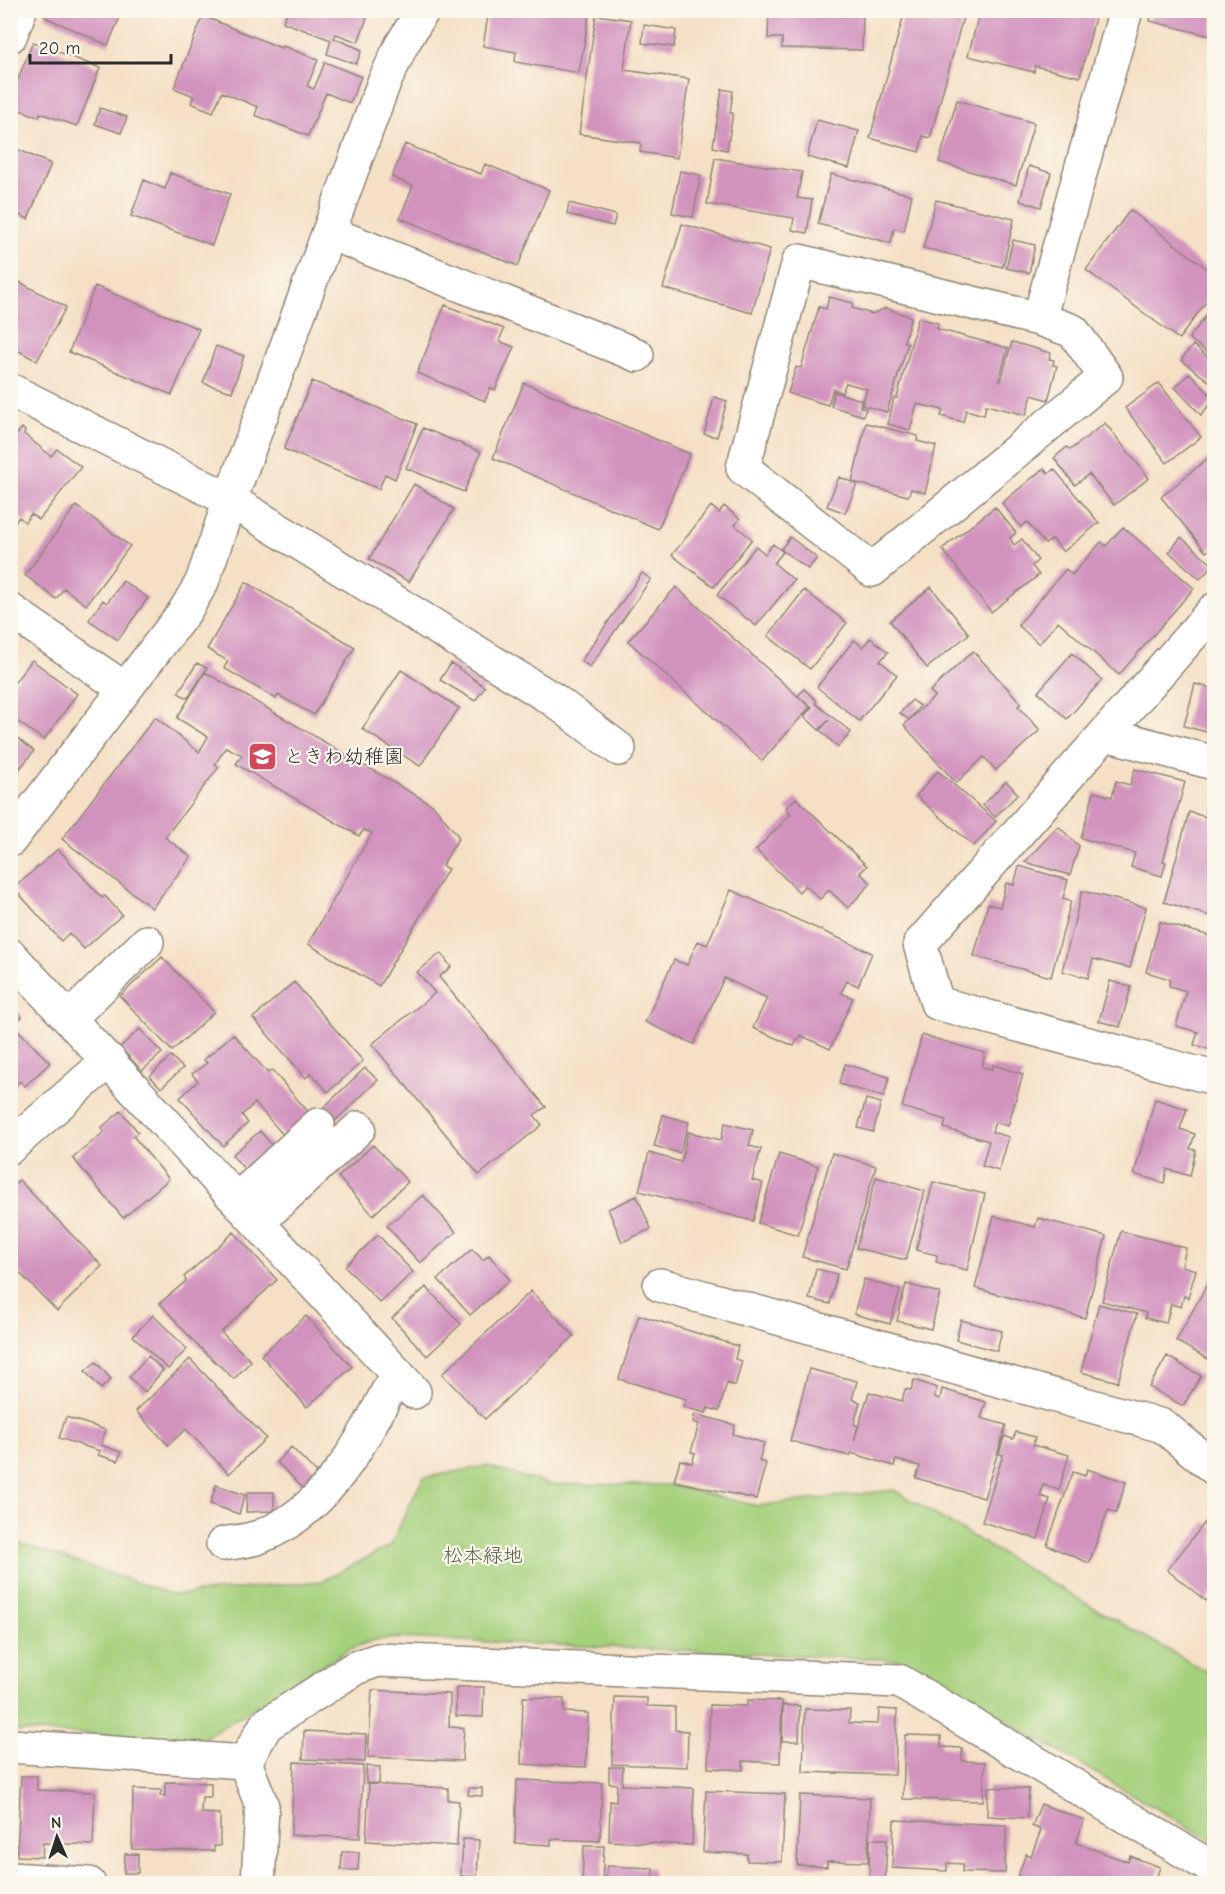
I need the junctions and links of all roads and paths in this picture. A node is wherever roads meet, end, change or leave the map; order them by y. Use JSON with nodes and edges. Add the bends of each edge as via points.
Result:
{"nodes":[{"id":1,"x":20,"y":10,"type":"edge"},
{"id":2,"x":423,"y":10,"type":"edge"},
{"id":3,"x":1126,"y":10,"type":"edge"},
{"id":4,"x":10,"y":36,"type":"edge"},
{"id":5,"x":330,"y":232,"type":"junction"},
{"id":6,"x":1039,"y":319,"type":"junction"},
{"id":7,"x":637,"y":355,"type":"dead end"},
{"id":8,"x":10,"y":390,"type":"edge"},
{"id":9,"x":230,"y":500,"type":"junction"},
{"id":10,"x":10,"y":609,"type":"edge"},
{"id":11,"x":1215,"y":610,"type":"edge"},
{"id":12,"x":125,"y":689,"type":"junction"},
{"id":13,"x":1106,"y":734,"type":"junction"},
{"id":14,"x":619,"y":749,"type":"dead end"},
{"id":15,"x":1215,"y":763,"type":"edge"},
{"id":16,"x":10,"y":840,"type":"edge"},
{"id":17,"x":147,"y":942,"type":"dead end"},
{"id":18,"x":10,"y":955,"type":"edge"},
{"id":19,"x":70,"y":1018,"type":"junction"},
{"id":20,"x":109,"y":1060,"type":"junction"},
{"id":21,"x":1215,"y":1078,"type":"edge"},
{"id":22,"x":318,"y":1125,"type":"dead end"},
{"id":23,"x":359,"y":1128,"type":"dead end"},
{"id":24,"x":10,"y":1147,"type":"edge"},
{"id":25,"x":248,"y":1210,"type":"junction"},
{"id":26,"x":660,"y":1285,"type":"dead end"},
{"id":27,"x":1215,"y":1468,"type":"edge"},
{"id":28,"x":223,"y":1544,"type":"dead end"},
{"id":29,"x":10,"y":1746,"type":"edge"},
{"id":30,"x":245,"y":1762,"type":"junction"},
{"id":31,"x":1215,"y":1869,"type":"edge"},
{"id":32,"x":10,"y":1880,"type":"edge"},
{"id":33,"x":89,"y":1884,"type":"edge"},
{"id":34,"x":258,"y":1884,"type":"edge"}],
"edges":[{"from":1,"to":4,"type":"street"},
{"from":2,"to":5,"type":"street","via":[[383,84]]},
{"from":3,"to":6,"type":"street"},
{"from":5,"to":7,"type":"street"},
{"from":5,"to":9,"type":"street"},
{"from":6,"to":6,"type":"street","via":[[799,261],[743,468],[872,570],[1106,377],[1073,331]]},
{"from":8,"to":9,"type":"street"},
{"from":9,"to":12,"type":"street","via":[[202,582],[185,611]]},
{"from":9,"to":14,"type":"street","via":[[554,700]]},
{"from":10,"to":12,"type":"street"},
{"from":11,"to":13,"type":"street"},
{"from":12,"to":16,"type":"street"},
{"from":13,"to":15,"type":"street"},
{"from":13,"to":21,"type":"street","via":[[920,944],[937,1003]]},
{"from":17,"to":19,"type":"street"},
{"from":18,"to":19,"type":"street"},
{"from":19,"to":20,"type":"street"},
{"from":20,"to":24,"type":"street"},
{"from":20,"to":25,"type":"street"},
{"from":22,"to":25,"type":"street"},
{"from":23,"to":25,"type":"street"},
{"from":25,"to":28,"type":"street","via":[[406,1382],[323,1493],[285,1524],[258,1537]]},
{"from":26,"to":27,"type":"street","via":[[1163,1426]]},
{"from":29,"to":30,"type":"street"},
{"from":30,"to":31,"type":"street","via":[[267,1725],[355,1668],[378,1660],[899,1681]]},
{"from":30,"to":34,"type":"street","via":[[262,1806]]},
{"from":32,"to":33,"type":"street"}]}
